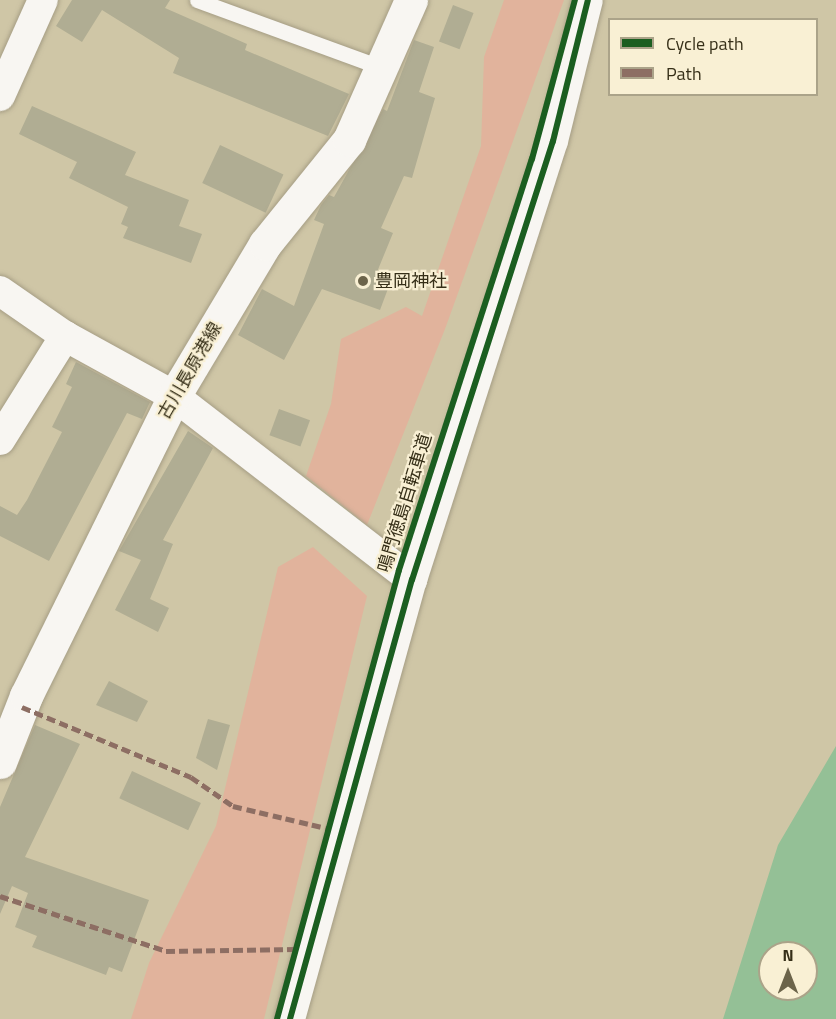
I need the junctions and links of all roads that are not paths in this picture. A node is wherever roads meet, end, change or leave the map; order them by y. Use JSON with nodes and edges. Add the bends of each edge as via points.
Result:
{"nodes":[{"id":1,"x":43,"y":0,"type":"edge"},
{"id":2,"x":197,"y":0,"type":"edge"},
{"id":3,"x":411,"y":0,"type":"edge"},
{"id":4,"x":588,"y":0,"type":"edge"},
{"id":5,"x":383,"y":68,"type":"junction"},
{"id":6,"x":0,"y":96,"type":"edge"},
{"id":7,"x":0,"y":291,"type":"edge"},
{"id":8,"x":65,"y":336,"type":"junction"},
{"id":9,"x":174,"y":396,"type":"junction"},
{"id":10,"x":0,"y":440,"type":"edge"},
{"id":11,"x":412,"y":580,"type":"junction"},
{"id":12,"x":0,"y":762,"type":"edge"},
{"id":13,"x":290,"y":1019,"type":"edge"}],
"edges":[{"from":1,"to":6,"type":"street"},
{"from":2,"to":5,"type":"lane"},
{"from":3,"to":5,"type":"main road","name":"古川長原港線"},
{"from":4,"to":11,"type":"street","via":[[553,141]]},
{"from":5,"to":9,"type":"main road","name":"古川長原港線","via":[[349,141],[265,244]]},
{"from":7,"to":8,"type":"street"},
{"from":8,"to":9,"type":"street"},
{"from":8,"to":10,"type":"street"},
{"from":9,"to":11,"type":"street"},
{"from":9,"to":12,"type":"main road","name":"古川長原港線","via":[[27,696]]},
{"from":11,"to":13,"type":"street"}]}
